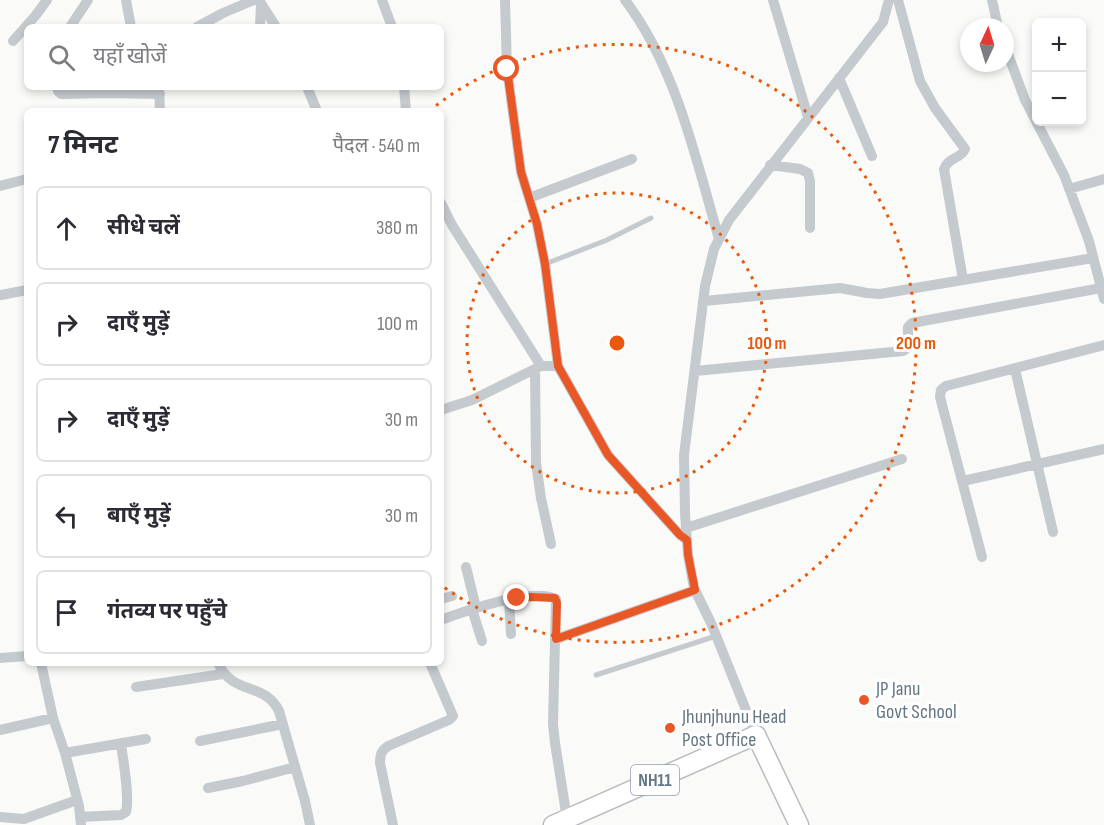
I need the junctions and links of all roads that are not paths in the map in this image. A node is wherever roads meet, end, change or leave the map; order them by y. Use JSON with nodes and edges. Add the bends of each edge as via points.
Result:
{"nodes":[{"id":1,"x":47,"y":0,"type":"edge"},
{"id":2,"x":88,"y":0,"type":"edge"},
{"id":3,"x":126,"y":0,"type":"edge"},
{"id":4,"x":382,"y":0,"type":"edge"},
{"id":5,"x":505,"y":0,"type":"edge"},
{"id":6,"x":625,"y":0,"type":"edge"},
{"id":7,"x":772,"y":0,"type":"edge"},
{"id":8,"x":889,"y":0,"type":"edge"},
{"id":9,"x":898,"y":0,"type":"edge"},
{"id":10,"x":993,"y":0,"type":"edge"},
{"id":11,"x":258,"y":1,"type":"edge"},
{"id":12,"x":996,"y":18,"type":"edge"},
{"id":13,"x":28,"y":24,"type":"edge"},
{"id":14,"x":72,"y":24,"type":"edge"},
{"id":15,"x":130,"y":24,"type":"edge"},
{"id":16,"x":203,"y":24,"type":"edge"},
{"id":17,"x":260,"y":24,"type":"edge"},
{"id":18,"x":274,"y":24,"type":"edge"},
{"id":19,"x":391,"y":24,"type":"edge"},
{"id":20,"x":24,"y":29,"type":"edge"},
{"id":21,"x":13,"y":41,"type":"dead end"},
{"id":22,"x":1014,"y":70,"type":"edge"},
{"id":23,"x":839,"y":78,"type":"junction"},
{"id":24,"x":58,"y":90,"type":"edge"},
{"id":25,"x":160,"y":90,"type":"edge"},
{"id":26,"x":308,"y":90,"type":"edge"},
{"id":27,"x":404,"y":90,"type":"edge"},
{"id":28,"x":160,"y":108,"type":"edge"},
{"id":29,"x":316,"y":108,"type":"edge"},
{"id":30,"x":406,"y":108,"type":"edge"},
{"id":31,"x":808,"y":117,"type":"junction"},
{"id":32,"x":872,"y":156,"type":"dead end"},
{"id":33,"x":632,"y":159,"type":"dead end"},
{"id":34,"x":770,"y":165,"type":"junction"},
{"id":35,"x":1104,"y":179,"type":"edge"},
{"id":36,"x":24,"y":180,"type":"edge"},
{"id":37,"x":0,"y":186,"type":"edge"},
{"id":38,"x":1070,"y":189,"type":"junction"},
{"id":39,"x":529,"y":198,"type":"junction"},
{"id":40,"x":444,"y":209,"type":"edge"},
{"id":41,"x":651,"y":218,"type":"dead end"},
{"id":42,"x":810,"y":228,"type":"dead end"},
{"id":43,"x":719,"y":239,"type":"junction"},
{"id":44,"x":1093,"y":258,"type":"junction"},
{"id":45,"x":545,"y":264,"type":"junction"},
{"id":46,"x":963,"y":280,"type":"junction"},
{"id":47,"x":1101,"y":288,"type":"junction"},
{"id":48,"x":24,"y":291,"type":"edge"},
{"id":49,"x":1,"y":295,"type":"edge"},
{"id":50,"x":1104,"y":299,"type":"edge"},
{"id":51,"x":704,"y":301,"type":"junction"},
{"id":52,"x":1104,"y":345,"type":"edge"},
{"id":53,"x":558,"y":366,"type":"junction"},
{"id":54,"x":538,"y":367,"type":"junction"},
{"id":55,"x":1015,"y":369,"type":"junction"},
{"id":56,"x":695,"y":371,"type":"junction"},
{"id":57,"x":444,"y":409,"type":"edge"},
{"id":58,"x":1104,"y":449,"type":"edge"},
{"id":59,"x":902,"y":459,"type":"dead end"},
{"id":60,"x":1037,"y":464,"type":"junction"},
{"id":61,"x":963,"y":481,"type":"junction"},
{"id":62,"x":686,"y":528,"type":"junction"},
{"id":63,"x":1053,"y":532,"type":"dead end"},
{"id":64,"x":687,"y":540,"type":"junction"},
{"id":65,"x":551,"y":544,"type":"dead end"},
{"id":66,"x":982,"y":557,"type":"dead end"},
{"id":67,"x":466,"y":567,"type":"dead end"},
{"id":68,"x":695,"y":590,"type":"junction"},
{"id":69,"x":453,"y":597,"type":"dead end"},
{"id":70,"x":444,"y":598,"type":"edge"},
{"id":71,"x":508,"y":600,"type":"junction"},
{"id":72,"x":474,"y":608,"type":"junction"},
{"id":73,"x":444,"y":619,"type":"edge"},
{"id":74,"x":511,"y":634,"type":"dead end"},
{"id":75,"x":716,"y":636,"type":"junction"},
{"id":76,"x":556,"y":639,"type":"junction"},
{"id":77,"x":482,"y":641,"type":"dead end"},
{"id":78,"x":24,"y":656,"type":"edge"},
{"id":79,"x":0,"y":658,"type":"edge"},
{"id":80,"x":41,"y":666,"type":"edge"},
{"id":81,"x":220,"y":666,"type":"edge"},
{"id":82,"x":431,"y":666,"type":"edge"},
{"id":83,"x":224,"y":674,"type":"junction"},
{"id":84,"x":596,"y":675,"type":"dead end"},
{"id":85,"x":136,"y":687,"type":"dead end"},
{"id":86,"x":53,"y":718,"type":"junction"},
{"id":87,"x":283,"y":724,"type":"junction"},
{"id":88,"x":0,"y":730,"type":"edge"},
{"id":89,"x":146,"y":739,"type":"dead end"},
{"id":90,"x":758,"y":740,"type":"junction"},
{"id":91,"x":200,"y":741,"type":"dead end"},
{"id":92,"x":121,"y":743,"type":"junction"},
{"id":93,"x":65,"y":753,"type":"junction"},
{"id":94,"x":295,"y":766,"type":"junction"},
{"id":95,"x":208,"y":788,"type":"dead end"},
{"id":96,"x":77,"y":800,"type":"junction"},
{"id":97,"x":0,"y":817,"type":"edge"},
{"id":98,"x":81,"y":821,"type":"edge"},
{"id":99,"x":567,"y":823,"type":"edge"},
{"id":100,"x":309,"y":825,"type":"edge"},
{"id":101,"x":393,"y":825,"type":"edge"},
{"id":102,"x":799,"y":825,"type":"edge"}],
"edges":[{"from":1,"to":13,"type":"street"},
{"from":2,"to":14,"type":"street"},
{"from":3,"to":15,"type":"street"},
{"from":4,"to":19,"type":"street"},
{"from":5,"to":39,"type":"street","via":[[507,69],[521,172]]},
{"from":6,"to":43,"type":"street","via":[[655,48],[688,130]]},
{"from":7,"to":31,"type":"street"},
{"from":8,"to":23,"type":"street","via":[[883,22]]},
{"from":9,"to":46,"type":"street","via":[[920,81],[965,149],[944,169]]},
{"from":10,"to":12,"type":"street"},
{"from":11,"to":16,"type":"street"},
{"from":11,"to":17,"type":"street"},
{"from":11,"to":18,"type":"street"},
{"from":20,"to":21,"type":"street"},
{"from":22,"to":38,"type":"street"},
{"from":23,"to":31,"type":"street"},
{"from":23,"to":32,"type":"street"},
{"from":24,"to":25,"type":"street","via":[[62,94]]},
{"from":25,"to":28,"type":"street"},
{"from":26,"to":29,"type":"street"},
{"from":27,"to":30,"type":"street"},
{"from":31,"to":34,"type":"street"},
{"from":33,"to":39,"type":"street"},
{"from":34,"to":42,"type":"street","via":[[808,173]]},
{"from":34,"to":43,"type":"street"},
{"from":35,"to":38,"type":"street"},
{"from":36,"to":37,"type":"street"},
{"from":38,"to":44,"type":"street"},
{"from":39,"to":45,"type":"street"},
{"from":40,"to":54,"type":"street"},
{"from":41,"to":45,"type":"lane"},
{"from":43,"to":51,"type":"street"},
{"from":44,"to":46,"type":"street"},
{"from":44,"to":47,"type":"street"},
{"from":45,"to":53,"type":"street"},
{"from":46,"to":51,"type":"street","via":[[880,294],[840,288]]},
{"from":47,"to":50,"type":"street"},
{"from":47,"to":56,"type":"street","via":[[912,323],[908,327],[908,347],[903,351]]},
{"from":48,"to":49,"type":"street"},
{"from":51,"to":56,"type":"street"},
{"from":52,"to":55,"type":"street"},
{"from":53,"to":54,"type":"street"},
{"from":53,"to":64,"type":"street","via":[[608,455]]},
{"from":54,"to":57,"type":"street","via":[[472,400]]},
{"from":54,"to":65,"type":"street","via":[[536,464]]},
{"from":55,"to":60,"type":"street"},
{"from":55,"to":61,"type":"street","via":[[941,390]]},
{"from":56,"to":62,"type":"street","via":[[684,455]]},
{"from":58,"to":60,"type":"street"},
{"from":59,"to":62,"type":"street"},
{"from":60,"to":61,"type":"street"},
{"from":60,"to":63,"type":"street"},
{"from":61,"to":66,"type":"street"},
{"from":62,"to":64,"type":"street"},
{"from":64,"to":68,"type":"street"},
{"from":67,"to":72,"type":"street"},
{"from":68,"to":75,"type":"street"},
{"from":68,"to":76,"type":"street"},
{"from":69,"to":70,"type":"street"},
{"from":71,"to":72,"type":"street"},
{"from":71,"to":74,"type":"street"},
{"from":71,"to":76,"type":"street","via":[[555,598]]},
{"from":72,"to":73,"type":"street"},
{"from":72,"to":77,"type":"street"},
{"from":75,"to":84,"type":"lane"},
{"from":75,"to":90,"type":"street"},
{"from":76,"to":99,"type":"street","via":[[553,724]]},
{"from":78,"to":79,"type":"street"},
{"from":80,"to":86,"type":"street"},
{"from":81,"to":83,"type":"street"},
{"from":82,"to":101,"type":"street","via":[[453,716],[383,749],[380,763]]},
{"from":83,"to":85,"type":"street"},
{"from":83,"to":87,"type":"street","via":[[239,685],[267,695],[275,703]]},
{"from":86,"to":88,"type":"street"},
{"from":86,"to":93,"type":"street"},
{"from":87,"to":91,"type":"street"},
{"from":87,"to":94,"type":"street"},
{"from":89,"to":92,"type":"street"},
{"from":90,"to":99,"type":"highway","number":"NH11"},
{"from":90,"to":102,"type":"highway"},
{"from":92,"to":93,"type":"street"},
{"from":92,"to":98,"type":"street","via":[[126,813]]},
{"from":93,"to":96,"type":"street"},
{"from":94,"to":95,"type":"street"},
{"from":94,"to":100,"type":"street"},
{"from":96,"to":97,"type":"street","via":[[24,819]]},
{"from":96,"to":98,"type":"street"}]}
